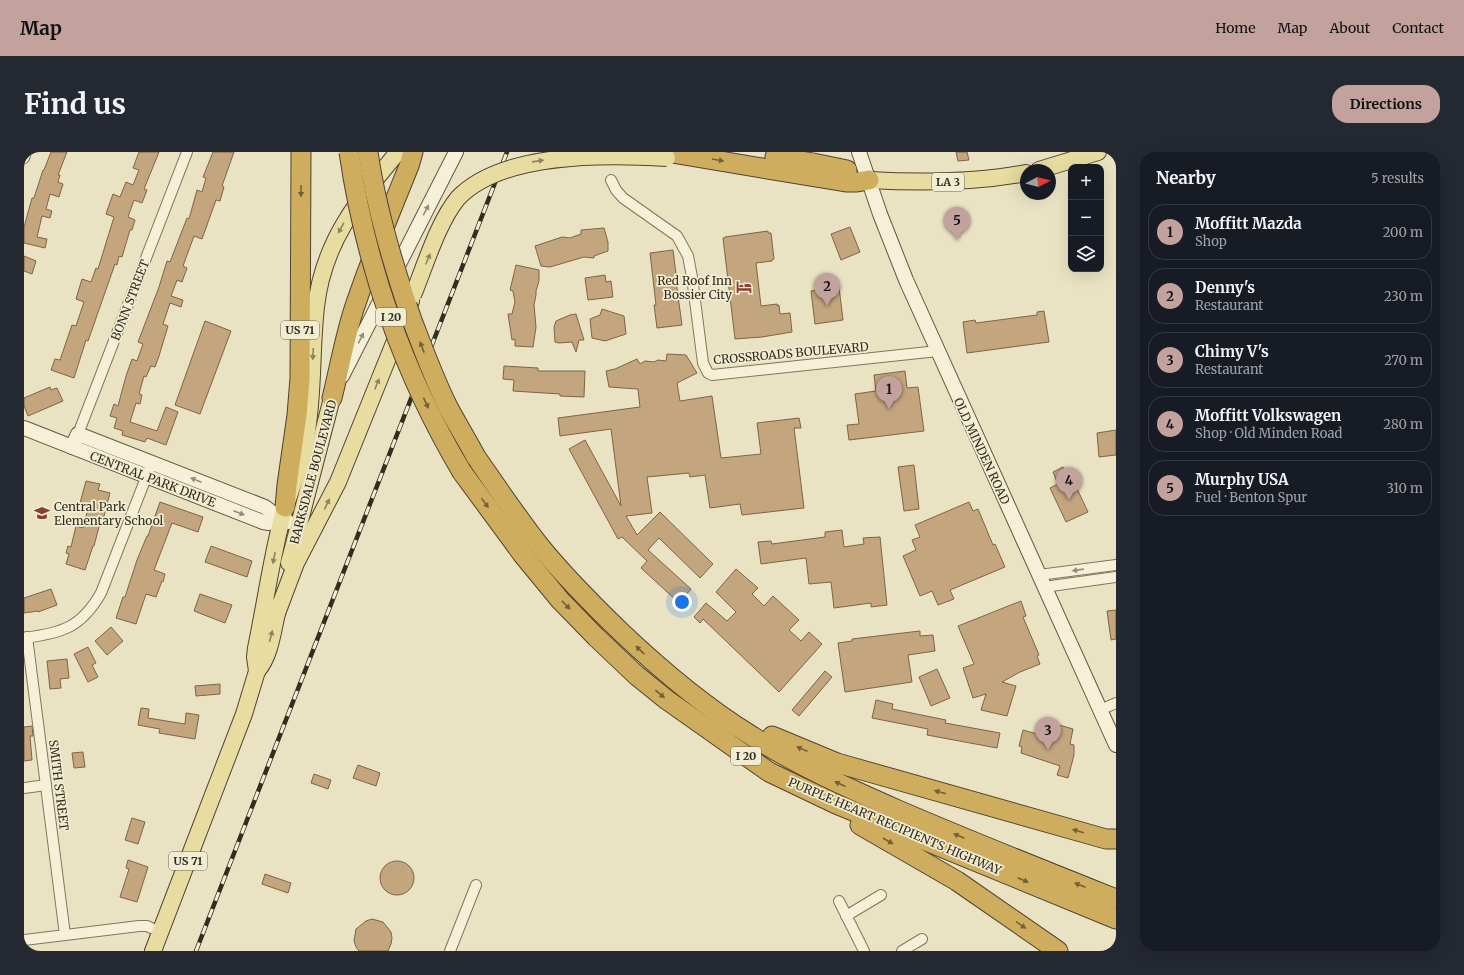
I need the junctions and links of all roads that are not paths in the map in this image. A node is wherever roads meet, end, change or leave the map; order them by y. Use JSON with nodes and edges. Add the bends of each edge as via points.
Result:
{"nodes":[{"id":1,"x":26,"y":152,"type":"edge"},
{"id":2,"x":187,"y":152,"type":"edge"},
{"id":3,"x":301,"y":152,"type":"edge"},
{"id":4,"x":349,"y":152,"type":"edge"},
{"id":5,"x":368,"y":152,"type":"edge"},
{"id":6,"x":398,"y":152,"type":"edge"},
{"id":7,"x":413,"y":152,"type":"edge"},
{"id":8,"x":456,"y":152,"type":"edge"},
{"id":9,"x":737,"y":152,"type":"edge"},
{"id":10,"x":837,"y":152,"type":"edge"},
{"id":11,"x":859,"y":152,"type":"edge"},
{"id":12,"x":1097,"y":152,"type":"edge"},
{"id":13,"x":666,"y":155,"type":"edge"},
{"id":14,"x":24,"y":158,"type":"edge"},
{"id":15,"x":813,"y":163,"type":"junction"},
{"id":16,"x":1056,"y":165,"type":"edge"},
{"id":17,"x":1020,"y":174,"type":"edge"},
{"id":18,"x":611,"y":180,"type":"dead end"},
{"id":19,"x":869,"y":180,"type":"junction"},
{"id":20,"x":938,"y":351,"type":"junction"},
{"id":21,"x":332,"y":398,"type":"junction"},
{"id":22,"x":24,"y":428,"type":"edge"},
{"id":23,"x":78,"y":434,"type":"junction"},
{"id":24,"x":72,"y":447,"type":"junction"},
{"id":25,"x":152,"y":463,"type":"junction"},
{"id":26,"x":146,"y":477,"type":"junction"},
{"id":27,"x":284,"y":513,"type":"junction"},
{"id":28,"x":306,"y":528,"type":"junction"},
{"id":29,"x":1116,"y":565,"type":"edge"},
{"id":30,"x":1116,"y":577,"type":"edge"},
{"id":31,"x":1042,"y":581,"type":"junction"},
{"id":32,"x":26,"y":637,"type":"edge"},
{"id":33,"x":257,"y":672,"type":"junction"},
{"id":34,"x":691,"y":693,"type":"junction"},
{"id":35,"x":1116,"y":703,"type":"edge"},
{"id":36,"x":1100,"y":710,"type":"junction"},
{"id":37,"x":1116,"y":745,"type":"edge"},
{"id":38,"x":769,"y":772,"type":"junction"},
{"id":39,"x":46,"y":785,"type":"junction"},
{"id":40,"x":24,"y":788,"type":"edge"},
{"id":41,"x":1113,"y":840,"type":"edge"},
{"id":42,"x":476,"y":885,"type":"dead end"},
{"id":43,"x":881,"y":895,"type":"dead end"},
{"id":44,"x":1116,"y":899,"type":"edge"},
{"id":45,"x":839,"y":901,"type":"dead end"},
{"id":46,"x":846,"y":916,"type":"junction"},
{"id":47,"x":1116,"y":919,"type":"edge"},
{"id":48,"x":160,"y":932,"type":"junction"},
{"id":49,"x":65,"y":935,"type":"junction"},
{"id":50,"x":922,"y":939,"type":"dead end"},
{"id":51,"x":24,"y":940,"type":"edge"},
{"id":52,"x":153,"y":951,"type":"edge"},
{"id":53,"x":450,"y":951,"type":"edge"},
{"id":54,"x":864,"y":951,"type":"edge"},
{"id":55,"x":902,"y":951,"type":"edge"},
{"id":56,"x":1058,"y":951,"type":"edge"}],
"edges":[{"from":1,"to":14,"type":"street"},
{"from":2,"to":23,"type":"street","name":"BONN STREET"},
{"from":3,"to":27,"type":"highway","number":"US 71","one_way":true,"via":[[300,378]]},
{"from":4,"to":38,"type":"highway","name":"PURPLE HEART RECIPIENTS HIGHWAY","number":"I 20","one_way":true,"bridge":true,"via":[[360,214],[402,350],[446,444],[462,472],[523,555],[560,600],[596,637],[667,700]]},
{"from":34,"to":5,"type":"highway","name":"PURPLE HEART RECIPIENTS HIGHWAY","number":"I 20","one_way":true,"bridge":true,"via":[[647,656],[580,592],[535,540],[476,457],[441,391],[410,313],[387,241]]},
{"from":6,"to":27,"type":"main road","name":"BARKSDALE BOULEVARD","one_way":true,"via":[[351,211],[330,252],[321,278],[316,306],[309,420],[300,462]]},
{"from":7,"to":21,"type":"highway","via":[[353,312]]},
{"from":21,"to":8,"type":"main road","name":"BARKSDALE BOULEVARD","one_way":true},
{"from":9,"to":15,"type":"highway"},
{"from":10,"to":15,"type":"highway","via":[[829,158]]},
{"from":11,"to":19,"type":"main road","name":"OLD MINDEN ROAD"},
{"from":12,"to":16,"type":"main road"},
{"from":13,"to":19,"type":"highway","one_way":true,"via":[[690,155],[846,182]]},
{"from":28,"to":13,"type":"main road","one_way":true,"bridge":true,"via":[[338,482],[446,215],[458,198],[488,174],[528,162],[579,156]]},
{"from":15,"to":19,"type":"highway","via":[[853,172]]},
{"from":17,"to":19,"type":"main road","number":"LA 3","via":[[937,183]]},
{"from":18,"to":20,"type":"street","name":"CROSSROADS BOULEVARD","via":[[623,198],[677,236],[688,256],[703,363],[712,375]]},
{"from":19,"to":20,"type":"main road","name":"OLD MINDEN ROAD","via":[[896,254]]},
{"from":20,"to":31,"type":"main road","name":"OLD MINDEN ROAD"},
{"from":21,"to":28,"type":"main road","name":"BARKSDALE BOULEVARD"},
{"from":22,"to":24,"type":"main road","name":"CENTRAL PARK DRIVE"},
{"from":23,"to":24,"type":"main road","name":"BONN STREET"},
{"from":23,"to":25,"type":"main road","name":"CENTRAL PARK DRIVE"},
{"from":24,"to":26,"type":"main road","name":"CENTRAL PARK DRIVE"},
{"from":25,"to":26,"type":"street"},
{"from":27,"to":25,"type":"main road","name":"CENTRAL PARK DRIVE","one_way":true},
{"from":26,"to":27,"type":"main road","name":"CENTRAL PARK DRIVE","one_way":true,"via":[[269,524]]},
{"from":26,"to":32,"type":"street","via":[[101,593],[90,610],[79,621],[64,629]]},
{"from":27,"to":28,"type":"main road","name":"CENTRAL PARK DRIVE"},
{"from":27,"to":33,"type":"main road","name":"BARKSDALE BOULEVARD","number":"US 71","one_way":true,"via":[[256,648]]},
{"from":33,"to":28,"type":"main road","name":"BARKSDALE BOULEVARD","number":"US 71","one_way":true,"via":[[266,655],[276,616]]},
{"from":29,"to":31,"type":"street","one_way":true},
{"from":30,"to":31,"type":"street"},
{"from":31,"to":36,"type":"main road","name":"OLD MINDEN ROAD"},
{"from":32,"to":39,"type":"street","name":"SMITH STREET"},
{"from":33,"to":48,"type":"main road","name":"BARKSDALE BOULEVARD","number":"US 71","via":[[244,714]]},
{"from":41,"to":34,"type":"highway","one_way":true,"via":[[837,763],[776,738]]},
{"from":44,"to":34,"type":"highway","name":"PURPLE HEART RECIPIENTS HIGHWAY","number":"I 20","one_way":true,"via":[[1014,859],[830,780],[751,736]]},
{"from":35,"to":36,"type":"street"},
{"from":36,"to":37,"type":"main road","name":"OLD MINDEN ROAD"},
{"from":38,"to":47,"type":"highway","name":"PURPLE HEART RECIPIENTS HIGHWAY","number":"I 20","one_way":true,"via":[[836,804]]},
{"from":38,"to":56,"type":"highway","one_way":true,"via":[[957,881]]},
{"from":39,"to":40,"type":"street"},
{"from":39,"to":49,"type":"street","name":"SMITH STREET"},
{"from":42,"to":53,"type":"street"},
{"from":43,"to":46,"type":"street"},
{"from":45,"to":46,"type":"street"},
{"from":46,"to":54,"type":"street"},
{"from":48,"to":49,"type":"street","via":[[147,926],[139,926]]},
{"from":48,"to":52,"type":"main road","name":"BARKSDALE BOULEVARD","number":"US 71"},
{"from":49,"to":51,"type":"street"},
{"from":50,"to":55,"type":"street"}]}
